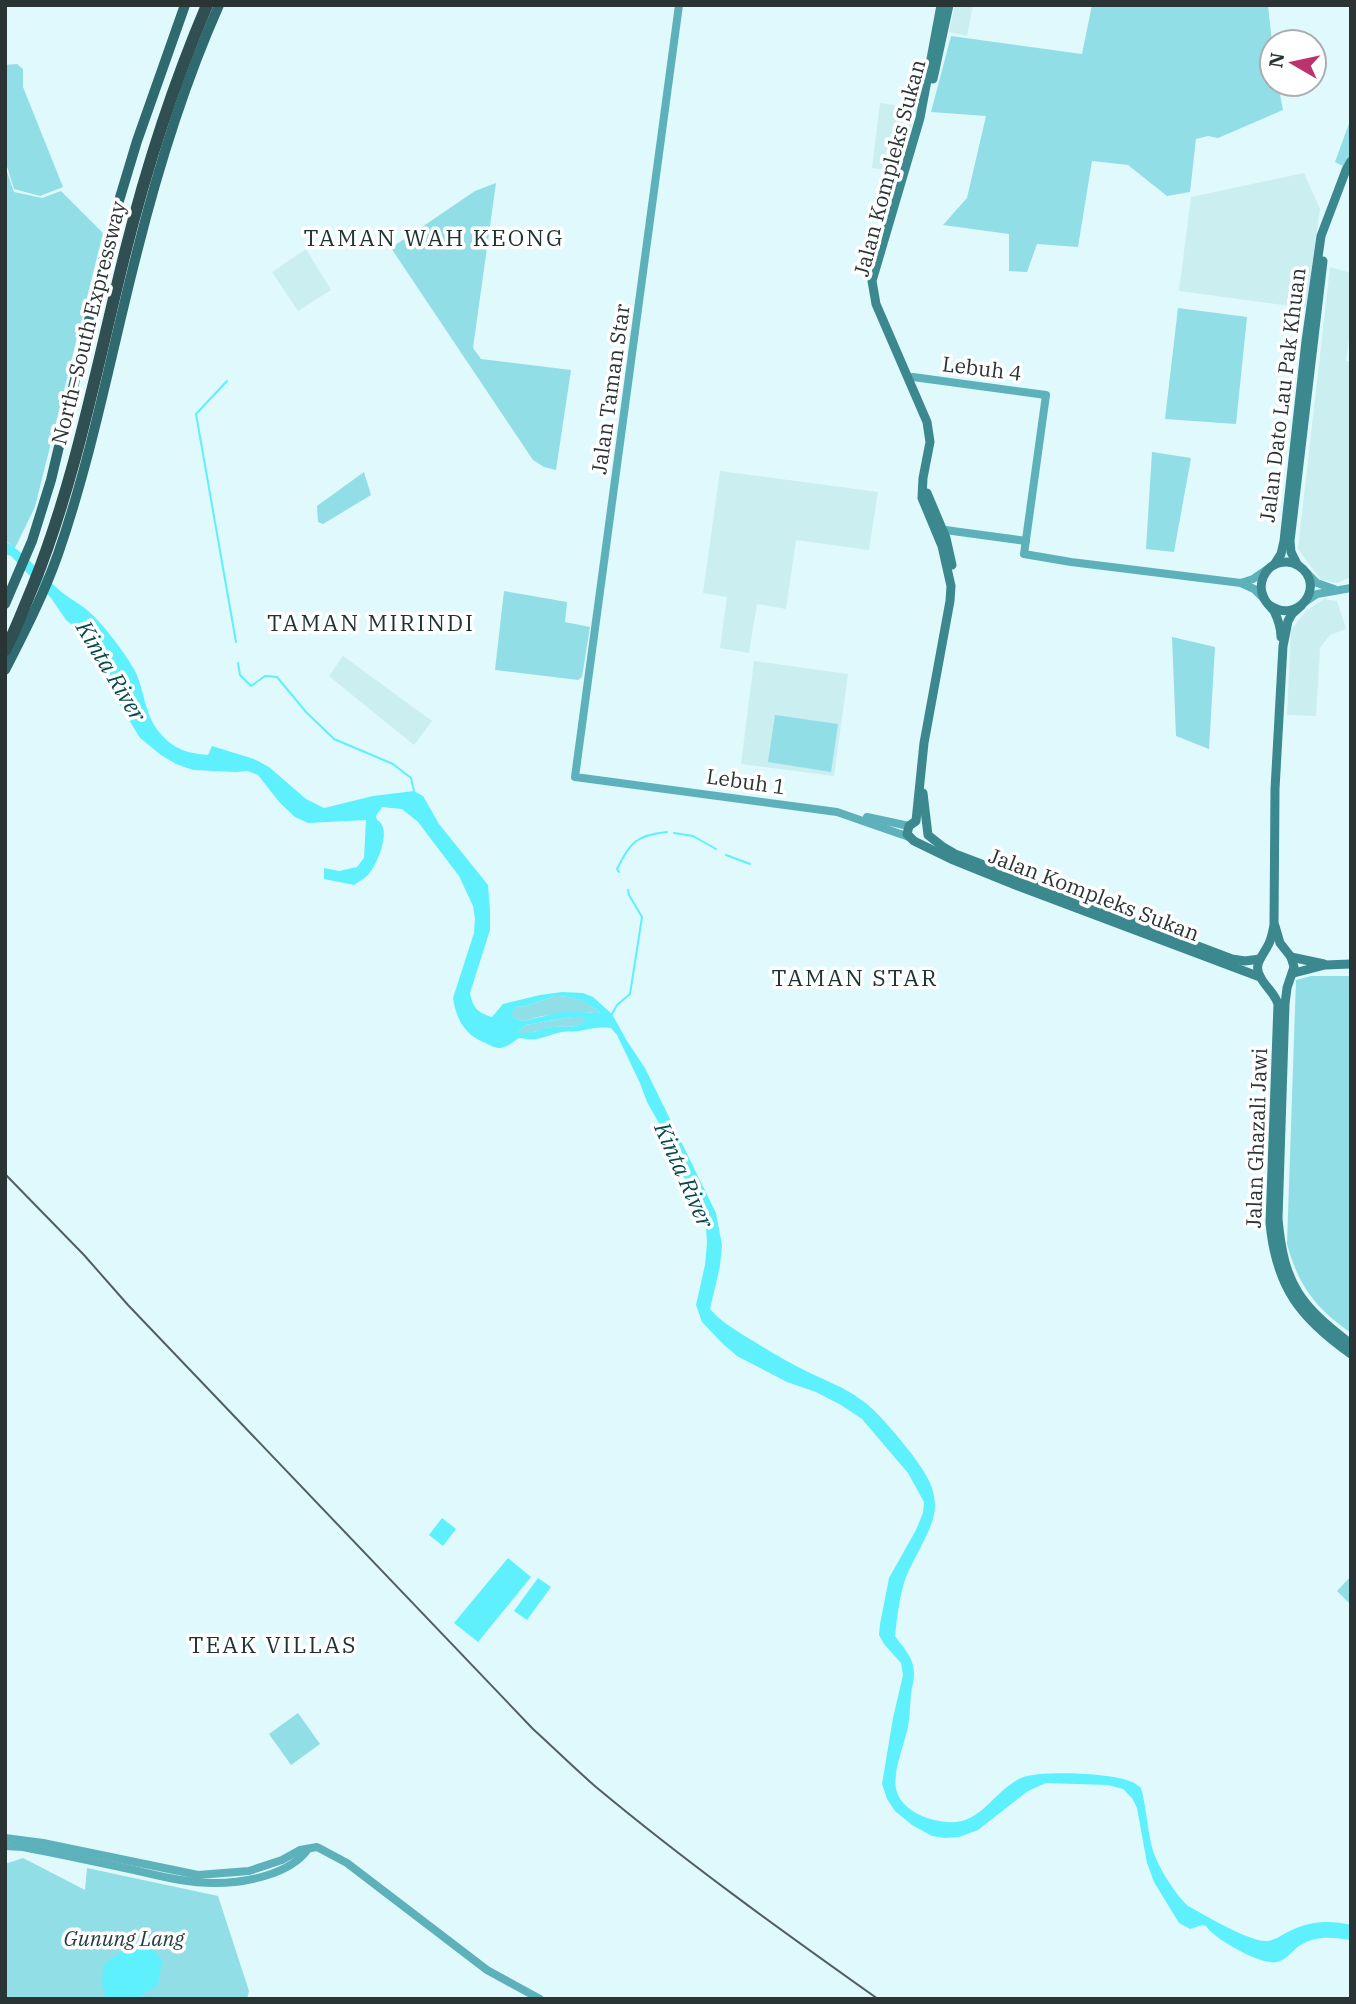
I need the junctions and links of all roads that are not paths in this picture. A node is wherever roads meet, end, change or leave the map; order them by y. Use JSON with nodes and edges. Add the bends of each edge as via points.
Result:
{"nodes":[{"id":1,"x":185,"y":5,"type":"edge"},
{"id":2,"x":199,"y":5,"type":"edge"},
{"id":3,"x":207,"y":5,"type":"edge"},
{"id":4,"x":219,"y":5,"type":"edge"},
{"id":5,"x":679,"y":5,"type":"edge"},
{"id":6,"x":946,"y":5,"type":"edge"},
{"id":7,"x":1351,"y":161,"type":"edge"},
{"id":8,"x":1325,"y":229,"type":"junction"},
{"id":9,"x":913,"y":377,"type":"junction"},
{"id":10,"x":939,"y":529,"type":"junction"},
{"id":11,"x":1026,"y":541,"type":"junction"},
{"id":12,"x":45,"y":547,"type":"junction"},
{"id":13,"x":1297,"y":564,"type":"junction"},
{"id":14,"x":1271,"y":567,"type":"junction"},
{"id":15,"x":1307,"y":573,"type":"junction"},
{"id":16,"x":1241,"y":583,"type":"junction"},
{"id":17,"x":1351,"y":588,"type":"edge"},
{"id":18,"x":1337,"y":590,"type":"junction"},
{"id":19,"x":1266,"y":601,"type":"junction"},
{"id":20,"x":1303,"y":604,"type":"junction"},
{"id":21,"x":18,"y":605,"type":"edge"},
{"id":22,"x":5,"y":629,"type":"edge"},
{"id":23,"x":1283,"y":646,"type":"junction"},
{"id":24,"x":5,"y":650,"type":"edge"},
{"id":25,"x":5,"y":670,"type":"edge"},
{"id":26,"x":575,"y":777,"type":"joint"},
{"id":27,"x":837,"y":812,"type":"junction"},
{"id":28,"x":912,"y":823,"type":"junction"},
{"id":29,"x":926,"y":824,"type":"junction"},
{"id":30,"x":928,"y":835,"type":"junction"},
{"id":31,"x":913,"y":839,"type":"junction"},
{"id":32,"x":1274,"y":925,"type":"junction"},
{"id":33,"x":1289,"y":955,"type":"junction"},
{"id":34,"x":1261,"y":957,"type":"junction"},
{"id":35,"x":1351,"y":964,"type":"edge"},
{"id":36,"x":1325,"y":965,"type":"junction"},
{"id":37,"x":1291,"y":976,"type":"junction"},
{"id":38,"x":1262,"y":979,"type":"junction"},
{"id":39,"x":1274,"y":1111,"type":"junction"},
{"id":40,"x":1281,"y":1134,"type":"junction"},
{"id":41,"x":1272,"y":1153,"type":"junction"},
{"id":42,"x":1292,"y":1283,"type":"junction"},
{"id":43,"x":1303,"y":1314,"type":"junction"},
{"id":44,"x":1351,"y":1344,"type":"edge"},
{"id":45,"x":1351,"y":1354,"type":"edge"},
{"id":46,"x":5,"y":1838,"type":"edge"},
{"id":47,"x":5,"y":1846,"type":"edge"},
{"id":48,"x":308,"y":1849,"type":"junction"},
{"id":49,"x":540,"y":1999,"type":"edge"}],
"edges":[{"from":1,"to":12,"type":"main road","via":[[112,224],[58,457]]},
{"from":2,"to":12,"type":"highway","name":"North–South Expressway","via":[[173,71],[118,247]]},
{"from":3,"to":12,"type":"highway","name":"North–South Expressway","via":[[149,163],[81,437]]},
{"from":4,"to":12,"type":"main road","via":[[153,191],[81,480]]},
{"from":5,"to":26,"type":"street","name":"Jalan Taman Star"},
{"from":6,"to":9,"type":"main road","name":"Jalan Kompleks Sukan","via":[[921,130],[875,281],[880,304]]},
{"from":6,"to":10,"type":"main road","name":"Jalan Kompleks Sukan","via":[[938,22],[911,153],[872,286],[927,422],[930,442],[922,491],[924,505]]},
{"from":7,"to":8,"type":"main road","name":"Jalan Dato Lau Pak Khuan"},
{"from":8,"to":13,"type":"main road","name":"Jalan Dato Lau Pak Khuan","via":[[1290,541]]},
{"from":8,"to":14,"type":"main road","name":"Jalan Dato Lau Pak Khuan","via":[[1312,290],[1284,541]]},
{"from":9,"to":10,"type":"main road","name":"Jalan Kompleks Sukan","via":[[932,431],[927,492]]},
{"from":9,"to":11,"type":"street","name":"Lebuh 4","via":[[1046,395]]},
{"from":10,"to":11,"type":"street"},
{"from":10,"to":28,"type":"main road","name":"Jalan Kompleks Sukan","via":[[951,594]]},
{"from":10,"to":29,"type":"main road","name":"Jalan Kompleks Sukan","via":[[949,545],[955,585],[923,772]]},
{"from":11,"to":16,"type":"street","via":[[1024,554]]},
{"from":12,"to":21,"type":"highway","name":"North–South Expressway"},
{"from":12,"to":21,"type":"main road"},
{"from":13,"to":14,"type":"main road"},
{"from":13,"to":15,"type":"main road"},
{"from":14,"to":16,"type":"street"},
{"from":14,"to":19,"type":"main road","via":[[1261,583]]},
{"from":15,"to":18,"type":"street","via":[[1317,583]]},
{"from":15,"to":20,"type":"main road","via":[[1310,588]]},
{"from":16,"to":19,"type":"street"},
{"from":17,"to":18,"type":"street"},
{"from":18,"to":20,"type":"street","via":[[1317,594]]},
{"from":19,"to":20,"type":"main road","via":[[1287,611]]},
{"from":19,"to":23,"type":"main road","via":[[1281,627]]},
{"from":20,"to":23,"type":"main road","via":[[1288,621]]},
{"from":21,"to":22,"type":"highway","name":"North–South Expressway"},
{"from":21,"to":24,"type":"highway","name":"North–South Expressway"},
{"from":21,"to":25,"type":"main road"},
{"from":23,"to":32,"type":"main road"},
{"from":26,"to":27,"type":"street","name":"Lebuh 1"},
{"from":27,"to":28,"type":"street"},
{"from":27,"to":31,"type":"street","name":"Lebuh 1"},
{"from":28,"to":29,"type":"main road"},
{"from":28,"to":31,"type":"main road","name":"Jalan Kompleks Sukan"},
{"from":29,"to":30,"type":"main road","name":"Jalan Kompleks Sukan"},
{"from":30,"to":31,"type":"main road","via":[[923,840]]},
{"from":30,"to":34,"type":"main road","name":"Jalan Kompleks Sukan","via":[[955,854],[1166,935],[1240,961]]},
{"from":31,"to":38,"type":"main road","name":"Jalan Kompleks Sukan","via":[[1007,882]]},
{"from":32,"to":33,"type":"main road"},
{"from":32,"to":34,"type":"main road"},
{"from":33,"to":34,"type":"main road","via":[[1275,949]]},
{"from":33,"to":36,"type":"main road"},
{"from":33,"to":37,"type":"main road","via":[[1294,967]]},
{"from":34,"to":38,"type":"main road","via":[[1258,969]]},
{"from":35,"to":36,"type":"main road"},
{"from":36,"to":37,"type":"main road"},
{"from":37,"to":38,"type":"main road","via":[[1280,986]]},
{"from":37,"to":40,"type":"main road","name":"Jalan Ghazali Jawi","via":[[1285,993]]},
{"from":38,"to":39,"type":"main road","name":"Jalan Ghazali Jawi","via":[[1278,1004]]},
{"from":39,"to":40,"type":"main road"},
{"from":39,"to":41,"type":"main road","name":"Jalan Ghazali Jawi"},
{"from":40,"to":41,"type":"main road"},
{"from":40,"to":42,"type":"main road","name":"Jalan Ghazali Jawi","via":[[1278,1219]]},
{"from":41,"to":43,"type":"main road","name":"Jalan Ghazali Jawi","via":[[1271,1238],[1280,1274]]},
{"from":42,"to":43,"type":"main road"},
{"from":42,"to":44,"type":"main road","name":"Jalan Ghazali Jawi","via":[[1310,1310]]},
{"from":43,"to":45,"type":"main road","name":"Jalan Ghazali Jawi"},
{"from":46,"to":48,"type":"street","via":[[198,1875],[249,1871]]},
{"from":47,"to":48,"type":"street","via":[[213,1883],[278,1870]]},
{"from":48,"to":49,"type":"street","via":[[319,1848],[347,1863],[486,1970]]}]}
